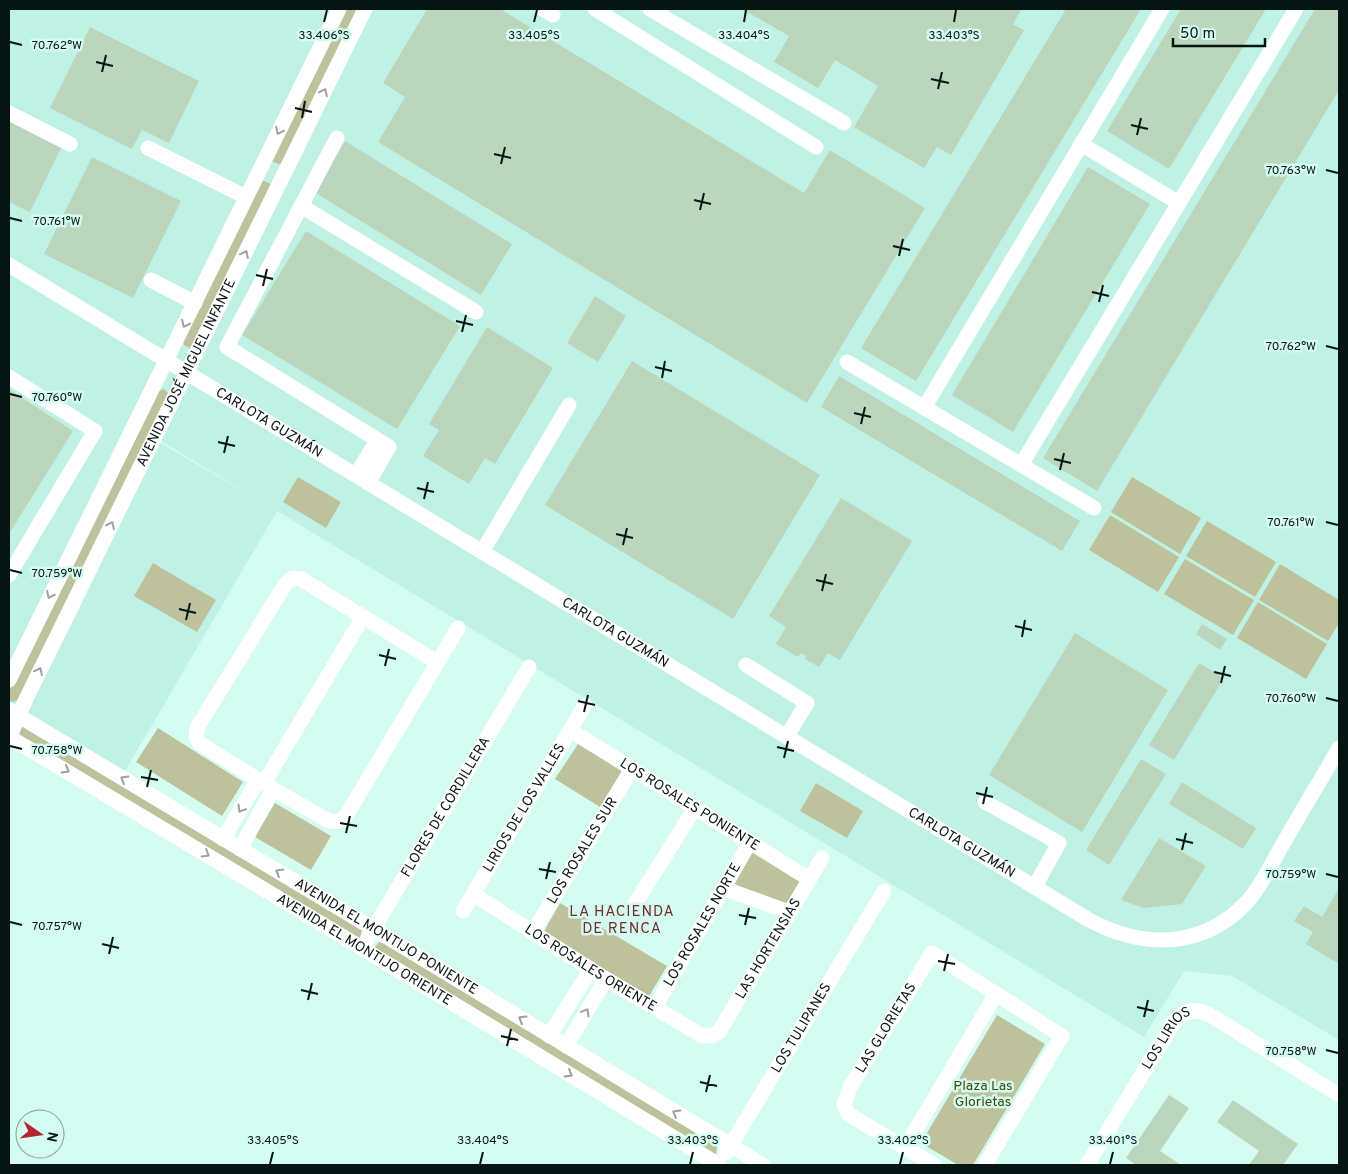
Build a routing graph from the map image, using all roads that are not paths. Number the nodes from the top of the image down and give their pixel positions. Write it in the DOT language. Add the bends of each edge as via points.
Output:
graph roads {
  1 [pos="340,9"];
  2 [pos="365,9"];
  3 [pos="595,9"];
  4 [pos="650,9"];
  5 [pos="1162,9"];
  6 [pos="1296,9"];
  7 [pos="9,113"];
  8 [pos="844,123"];
  9 [pos="337,138"];
  10 [pos="70,144"];
  11 [pos="1081,144"];
  12 [pos="816,146"];
  13 [pos="148,148"];
  14 [pos="262,164"];
  15 [pos="283,175"];
  16 [pos="246,197"];
  17 [pos="1179,203"];
  18 [pos="301,206"];
  19 [pos="9,265"];
  20 [pos="151,280"];
  21 [pos="195,303"];
  22 [pos="476,312"];
  23 [pos="166,360"];
  24 [pos="847,362"];
  25 [pos="186,373"];
  26 [pos="9,377"];
  27 [pos="569,405"];
  28 [pos="924,408"];
  29 [pos="1021,465"];
  30 [pos="362,479"];
  31 [pos="1094,508"];
  32 [pos="482,552"];
  33 [pos="9,575"];
  34 [pos="363,617"];
  35 [pos="458,628"];
  36 [pos="437,662"];
  37 [pos="746,665"];
  38 [pos="529,667"];
  39 [pos="9,680"];
  40 [pos="585,705"];
  41 [pos="14,712"];
  42 [pos="570,730"];
  43 [pos="787,736"];
  44 [pos="9,737"];
  45 [pos="1339,748"];
  46 [pos="632,769"];
  47 [pos="265,784"];
  48 [pos="986,802"];
  49 [pos="695,808"];
  50 [pos="224,839"];
  51 [pos="750,842"];
  52 [pos="240,849"];
  53 [pos="822,858"];
  54 [pos="809,879"];
  55 [pos="1035,886"];
  56 [pos="723,888"];
  57 [pos="884,891"];
  58 [pos="473,894"];
  59 [pos="633,907"];
  60 [pos="463,911"];
  61 [pos="789,912"];
  62 [pos="374,928"];
  63 [pos="533,932"];
  64 [pos="362,948"];
  65 [pos="591,969"];
  66 [pos="606,979"];
  67 [pos="996,994"];
  68 [pos="655,1007"];
  69 [pos="549,1036"];
  70 [pos="711,1036"];
  71 [pos="566,1046"];
  72 [pos="1339,1095"];
  73 [pos="731,1146"];
  74 [pos="905,1148"];
  75 [pos="929,1164"];
  76 [pos="719,1165"];
  77 [pos="763,1165"];
  78 [pos="985,1165"];
  79 [pos="1087,1165"];
  1 -- 14 [label="street, AVENIDA JOSÉ MIGUEL INFANTE, one-way"];
  15 -- 2 [label="street, AVENIDA JOSÉ MIGUEL INFANTE, one-way"];
  3 -- 12 [label="street"];
  4 -- 8 [label="street"];
  5 -- 11 [label="street"];
  6 -- 17 [label="street"];
  7 -- 10 [label="street"];
  9 -- 18 [label="street"];
  11 -- 17 [label="street"];
  11 -- 28 [label="street"];
  13 -- 16 [label="street"];
  14 -- 15 [label="street" via="270,174"];
  14 -- 16 [label="street, AVENIDA JOSÉ MIGUEL INFANTE"];
  25 -- 15 [label="street, AVENIDA JOSÉ MIGUEL INFANTE, one-way"];
  16 -- 21 [label="street, AVENIDA JOSÉ MIGUEL INFANTE"];
  17 -- 29 [label="street"];
  18 -- 22 [label="street"];
  18 -- 30 [label="street" via="227,347 377,440"];
  19 -- 23 [label="street, CARLOTA GUZMÁN"];
  20 -- 21 [label="street"];
  21 -- 23 [label="street, AVENIDA JOSÉ MIGUEL INFANTE, one-way"];
  23 -- 25 [label="street, CARLOTA GUZMÁN"];
  23 -- 39 [label="street, AVENIDA JOSÉ MIGUEL INFANTE, one-way"];
  24 -- 28 [label="street"];
  25 -- 30 [label="street, CARLOTA GUZMÁN"];
  41 -- 25 [label="street, AVENIDA JOSÉ MIGUEL INFANTE, one-way"];
  26 -- 33 [label="street" via="96,431"];
  27 -- 32 [label="street"];
  28 -- 29 [label="street"];
  29 -- 31 [label="street"];
  30 -- 32 [label="street, CARLOTA GUZMÁN"];
  32 -- 43 [label="street, CARLOTA GUZMÁN"];
  34 -- 36 [label="street"];
  34 -- 47 [label="street"];
  34 -- 47 [label="street" via="301,579 293,578 286,583 197,728 196,737 200,743"];
  35 -- 36 [label="street"];
  36 -- 47 [label="street" via="344,818 330,821"];
  37 -- 43 [label="street" via="807,703"];
  38 -- 62 [label="street, FLORES DE CORDILLERA"];
  40 -- 42 [label="street, LIRIOS DE LOS VALLES"];
  41 -- 44 [label="street, AVENIDA JOSÉ MIGUEL INFANTE"];
  50 -- 41 [label="street, AVENIDA EL MONTIJO PONIENTE, one-way"];
  42 -- 46 [label="street, LOS ROSALES PONIENTE"];
  42 -- 58 [label="street, LIRIOS DE LOS VALLES"];
  43 -- 55 [label="street, CARLOTA GUZMÁN"];
  44 -- 64 [label="street, AVENIDA EL MONTIJO ORIENTE, one-way"];
  45 -- 55 [label="street, CARLOTA GUZMÁN" via="1264,878 1247,901 1214,927 1190,937 1166,940 1126,935 1101,926"];
  46 -- 49 [label="street, LOS ROSALES PONIENTE"];
  46 -- 63 [label="street, LOS ROSALES SUR"];
  47 -- 50 [label="street, one-way"];
  47 -- 52 [label="street"];
  48 -- 55 [label="street" via="1059,843"];
  49 -- 51 [label="street, LOS ROSALES PONIENTE"];
  49 -- 59 [label="street"];
  50 -- 52 [label="street, AVENIDA EL MONTIJO PONIENTE"];
  51 -- 54 [label="street, LOS ROSALES PONIENTE"];
  51 -- 56 [label="street, LOS ROSALES NORTE"];
  62 -- 52 [label="street, AVENIDA EL MONTIJO PONIENTE, one-way"];
  53 -- 54 [label="street, LAS HORTENSIAS"];
  54 -- 61 [label="street, LAS HORTENSIAS"];
  56 -- 61 [label="street"];
  56 -- 68 [label="street, LOS ROSALES NORTE"];
  57 -- 73 [label="street, LOS TULIPANES"];
  58 -- 60 [label="street, LIRIOS DE LOS VALLES"];
  58 -- 63 [label="street, LOS ROSALES ORIENTE"];
  61 -- 70 [label="street, LAS HORTENSIAS" via="719,1032"];
  62 -- 64 [label="street, FLORES DE CORDILLERA"];
  69 -- 62 [label="street, AVENIDA EL MONTIJO PONIENTE, one-way"];
  63 -- 65 [label="street, LOS ROSALES ORIENTE"];
  64 -- 76 [label="street, AVENIDA EL MONTIJO ORIENTE, one-way"];
  65 -- 66 [label="street, LOS ROSALES ORIENTE"];
  65 -- 69 [label="street"];
  66 -- 68 [label="street, LOS ROSALES ORIENTE"];
  71 -- 66 [label="street, one-way"];
  67 -- 74 [label="street"];
  67 -- 74 [label="street, LAS GLORIETAS" via="932,953 850,1087 844,1105 848,1114"];
  67 -- 78 [label="street, LAS GLORIETAS" via="1062,1036"];
  68 -- 70 [label="street, LOS ROSALES ORIENTE" via="701,1035"];
  69 -- 71 [label="street, AVENIDA EL MONTIJO PONIENTE"];
  73 -- 71 [label="street, AVENIDA EL MONTIJO PONIENTE, one-way"];
  72 -- 79 [label="street, LOS LIRIOS" via="1210,1015 1186,1012 1174,1022"];
  73 -- 76 [label="street, LOS TULIPANES"];
  73 -- 77 [label="street, AVENIDA EL MONTIJO PONIENTE"];
  74 -- 75 [label="street, LAS GLORIETAS"];
}
